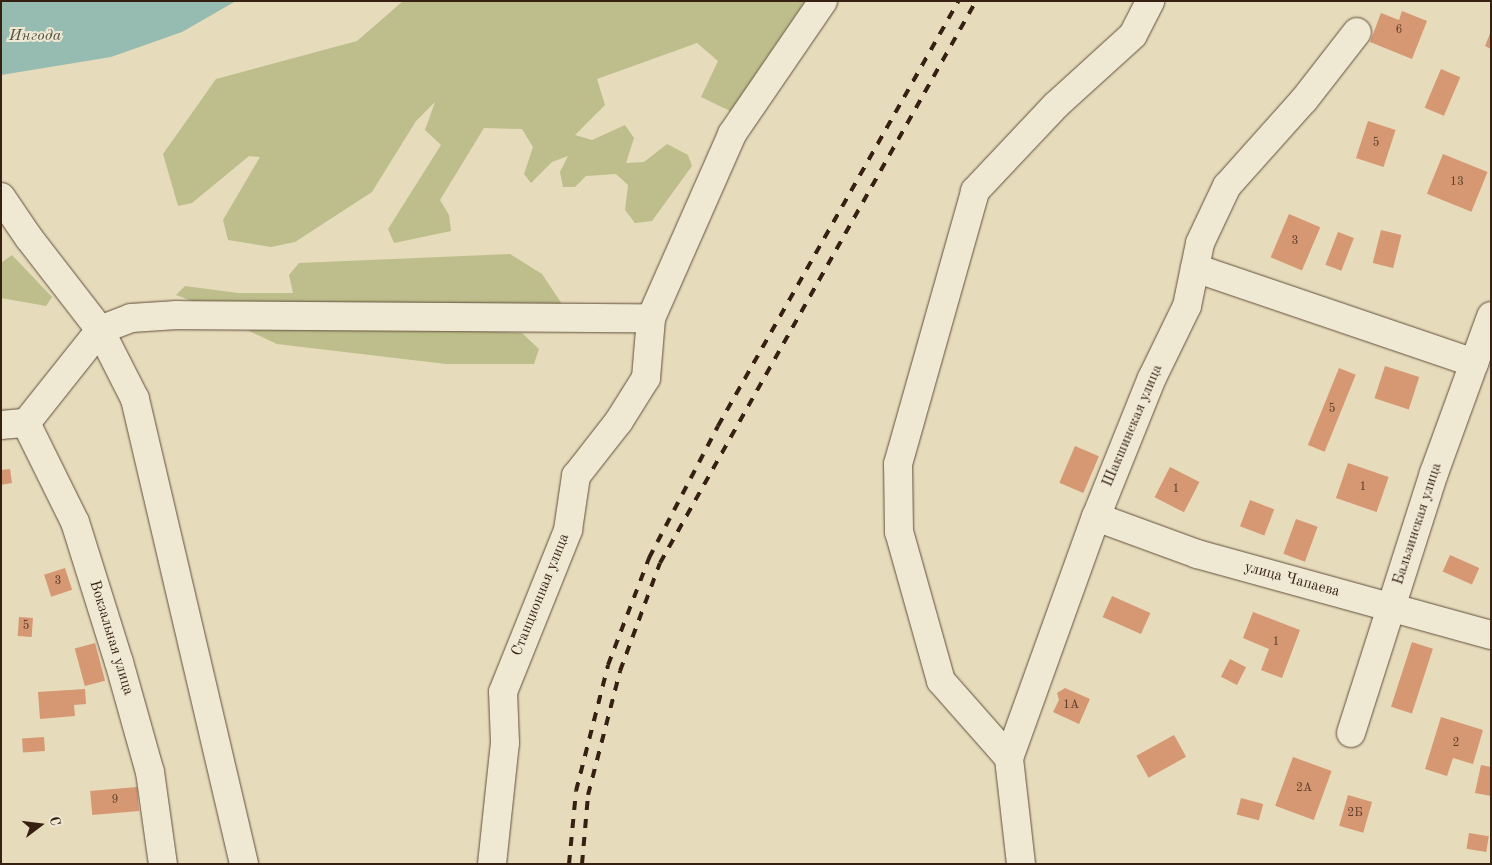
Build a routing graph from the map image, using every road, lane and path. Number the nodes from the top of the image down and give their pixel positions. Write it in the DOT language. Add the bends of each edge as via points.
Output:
graph roads {
  1 [pos="822,1"];
  2 [pos="1150,1"];
  3 [pos="1357,32"];
  4 [pos="1,197"];
  5 [pos="1195,268"];
  6 [pos="1491,316"];
  7 [pos="651,318"];
  8 [pos="100,330"];
  9 [pos="1474,363"];
  10 [pos="14,424"];
  11 [pos="1096,517"];
  12 [pos="1392,607"];
  13 [pos="1491,635"];
  14 [pos="1351,733"];
  15 [pos="1009,758"];
  16 [pos="162,864"];
  17 [pos="244,864"];
  18 [pos="492,864"];
  19 [pos="1021,864"];
  1 -- 7 [label="street, Станционная улица" via="732,134"];
  2 -- 15 [label="street" via="1133,34 1055,106 975,191 898,464 899,532 941,680"];
  3 -- 5 [label="street, Шакшинская улица" via="1304,100 1227,186 1200,244"];
  4 -- 8 [label="street"];
  5 -- 9 [label="street"];
  5 -- 11 [label="street, Шакшинская улица" via="1187,306 1152,378"];
  6 -- 9 [label="street, Бальзинская улица"];
  7 -- 8 [label="street" via="177,314 131,318"];
  7 -- 18 [label="street, Станционная улица" via="646,378 620,421 576,476 568,530 503,692 505,743"];
  8 -- 10 [label="street"];
  8 -- 17 [label="street" via="135,399"];
  9 -- 12 [label="street, Бальзинская улица" via="1434,473"];
  10 -- 16 [label="street, Вокзальная улица" via="75,522 150,772"];
  11 -- 12 [label="street, улица Чапаева" via="1197,554"];
  11 -- 15 [label="street, Шакшинская улица"];
  12 -- 13 [label="street, улица Чапаева"];
  12 -- 14 [label="street, Бальзинская улица"];
  15 -- 19 [label="street, Шакшинская улица"];
}
